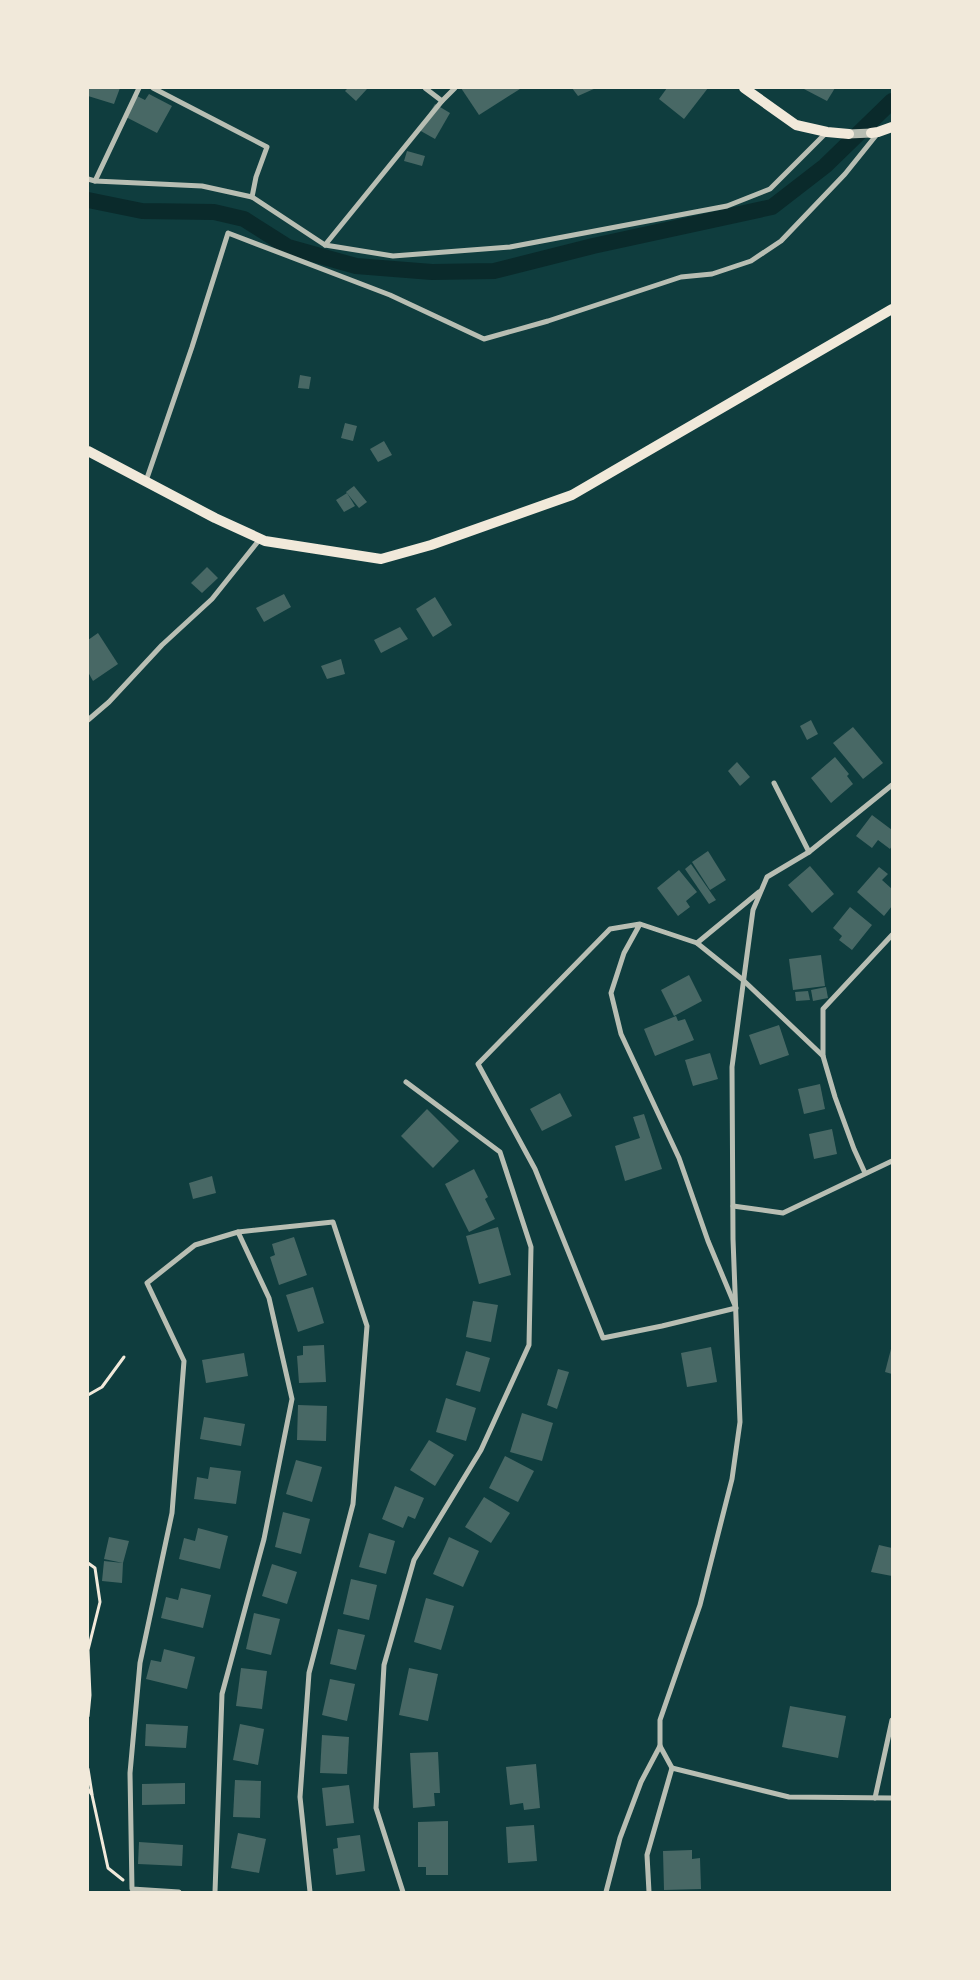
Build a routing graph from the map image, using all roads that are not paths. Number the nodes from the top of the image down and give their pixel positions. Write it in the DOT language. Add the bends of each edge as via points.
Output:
graph roads {
  1 [pos="139,88"];
  2 [pos="152,88"];
  3 [pos="425,88"];
  4 [pos="455,88"];
  5 [pos="744,88"];
  6 [pos="442,101"];
  7 [pos="892,127"];
  8 [pos="827,132"];
  9 [pos="874,133"];
  10 [pos="850,134"];
  11 [pos="88,179"];
  12 [pos="94,181"];
  13 [pos="252,198"];
  14 [pos="325,245"];
  15 [pos="892,309"];
  16 [pos="88,451"];
  17 [pos="146,482"];
  18 [pos="260,539"];
  19 [pos="88,720"];
  20 [pos="774,783"];
  21 [pos="892,785"];
  22 [pos="810,852"];
  23 [pos="761,890"];
  24 [pos="640,924"];
  25 [pos="892,938"];
  26 [pos="697,943"];
  27 [pos="744,980"];
  28 [pos="822,1056"];
  29 [pos="406,1082"];
  30 [pos="892,1161"];
  31 [pos="865,1173"];
  32 [pos="733,1206"];
  33 [pos="238,1232"];
  34 [pos="736,1308"];
  35 [pos="892,1720"];
  36 [pos="660,1746"];
  37 [pos="672,1768"];
  38 [pos="875,1798"];
  39 [pos="892,1798"];
  40 [pos="179,1892"];
  41 [pos="215,1892"];
  42 [pos="310,1892"];
  43 [pos="404,1892"];
  44 [pos="606,1892"];
  45 [pos="649,1892"];
  1 -- 12 [label="street"];
  2 -- 13 [label="street" via="267,147"];
  3 -- 6 [label="street"];
  4 -- 6 [label="street"];
  5 -- 8 [label="main road" via="796,124"];
  6 -- 14 [label="street"];
  7 -- 9 [label="main road"];
  8 -- 10 [label="main road"];
  8 -- 14 [label="street" via="770,189 727,206 510,247 393,256"];
  9 -- 10 [label="street"];
  9 -- 17 [label="street" via="845,174 781,241 751,261 712,274 681,277 484,339 390,295 228,233"];
  11 -- 12 [label="street"];
  12 -- 13 [label="street" via="202,186"];
  13 -- 14 [label="street"];
  15 -- 18 [label="main road" via="572,495 498,523 381,559"];
  16 -- 17 [label="main road"];
  17 -- 18 [label="main road"];
  18 -- 19 [label="street" via="212,598"];
  20 -- 22 [label="street"];
  21 -- 22 [label="street"];
  22 -- 23 [label="street" via="767,877"];
  23 -- 26 [label="street"];
  23 -- 27 [label="street" via="753,910"];
  24 -- 26 [label="street"];
  24 -- 34 [label="street" via="624,954 611,993 621,1034 679,1158"];
  24 -- 34 [label="street" via="610,930 478,1064 535,1169 603,1338"];
  25 -- 28 [label="street" via="823,1009"];
  26 -- 27 [label="street"];
  27 -- 28 [label="street"];
  27 -- 32 [label="street" via="732,1067"];
  28 -- 31 [label="street"];
  29 -- 43 [label="street" via="500,1152 531,1247 529,1345 481,1450 414,1560 384,1665 376,1808"];
  30 -- 31 [label="street"];
  31 -- 32 [label="street" via="783,1213"];
  32 -- 34 [label="street"];
  33 -- 40 [label="street" via="195,1245 147,1283 184,1361 172,1513 140,1663 130,1773 132,1889"];
  33 -- 41 [label="street" via="269,1298 292,1399 264,1539 222,1694"];
  33 -- 42 [label="street" via="333,1222 367,1326 352,1504 309,1673 300,1797"];
  34 -- 36 [label="street" via="740,1422 732,1479 700,1605 660,1720"];
  35 -- 38 [label="street"];
  36 -- 37 [label="street"];
  36 -- 44 [label="street" via="637,1792 620,1838"];
  37 -- 38 [label="street" via="789,1796"];
  37 -- 45 [label="street" via="648,1855"];
  38 -- 39 [label="street"];
}
